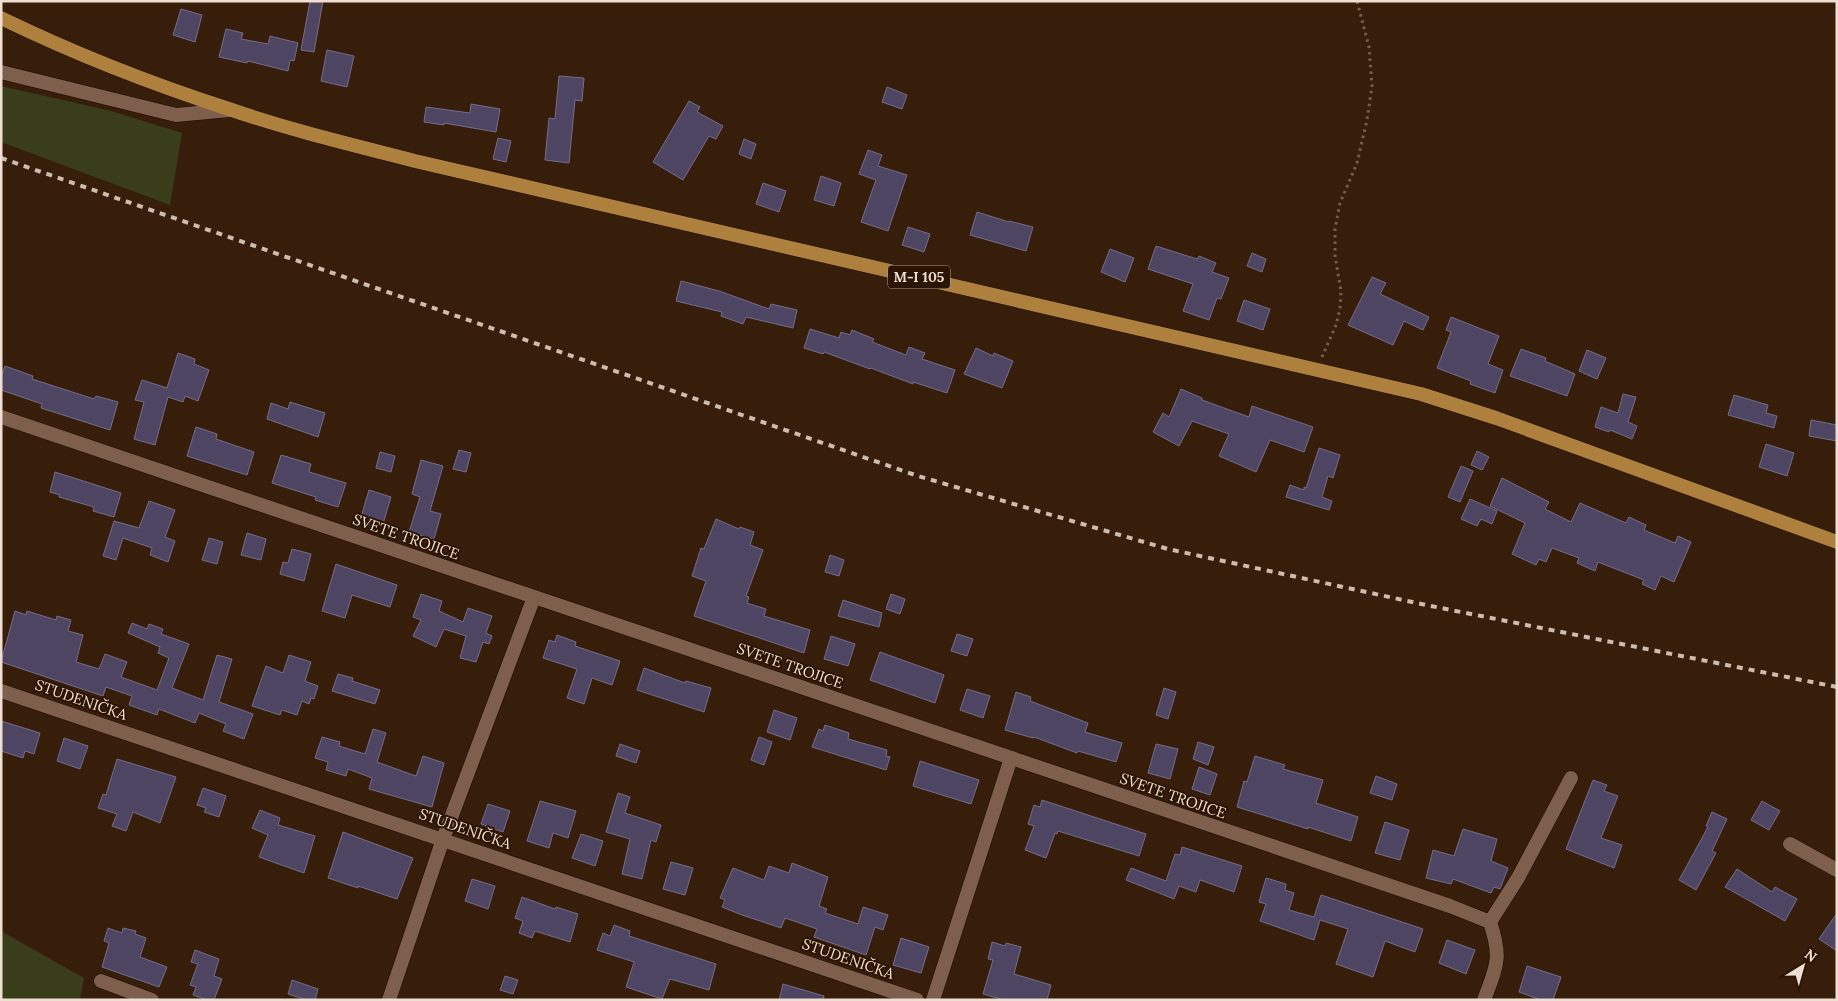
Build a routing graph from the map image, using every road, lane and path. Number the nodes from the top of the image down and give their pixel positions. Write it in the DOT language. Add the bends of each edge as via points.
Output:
graph roads {
  1 [pos="1357,1"];
  2 [pos="1,18"];
  3 [pos="1,72"];
  4 [pos="230,110"];
  5 [pos="1316,369"];
  6 [pos="1,417"];
  7 [pos="1837,542"];
  8 [pos="534,597"];
  9 [pos="1,691"];
  10 [pos="1010,758"];
  11 [pos="1571,778"];
  12 [pos="443,839"];
  13 [pos="1790,844"];
  14 [pos="1837,870"];
  15 [pos="1490,922"];
  16 [pos="101,981"];
  17 [pos="152,1000"];
  18 [pos="389,1000"];
  19 [pos="917,1000"];
  20 [pos="933,1000"];
  21 [pos="1484,1000"];
  1 -- 5 [label="path" via="1369,47 1372,86 1357,163 1340,203 1335,229 1340,309"];
  2 -- 4 [label="main road, M-I 105" via="126,72"];
  3 -- 4 [label="street" via="176,114"];
  4 -- 5 [label="main road, M-I 105" via="415,161"];
  5 -- 7 [label="main road, M-I 105" via="1421,394 1496,418"];
  6 -- 8 [label="street, SVETE TROJICE"];
  8 -- 10 [label="street, SVETE TROJICE"];
  8 -- 12 [label="street"];
  9 -- 12 [label="street, STUDENIČKA"];
  10 -- 15 [label="street, SVETE TROJICE"];
  10 -- 20 [label="street"];
  11 -- 15 [label="street" via="1518,878"];
  12 -- 18 [label="street"];
  12 -- 19 [label="street, STUDENIČKA"];
  13 -- 14 [label="street"];
  15 -- 21 [label="street" via="1497,943 1497,964"];
  16 -- 17 [label="street"];
}
